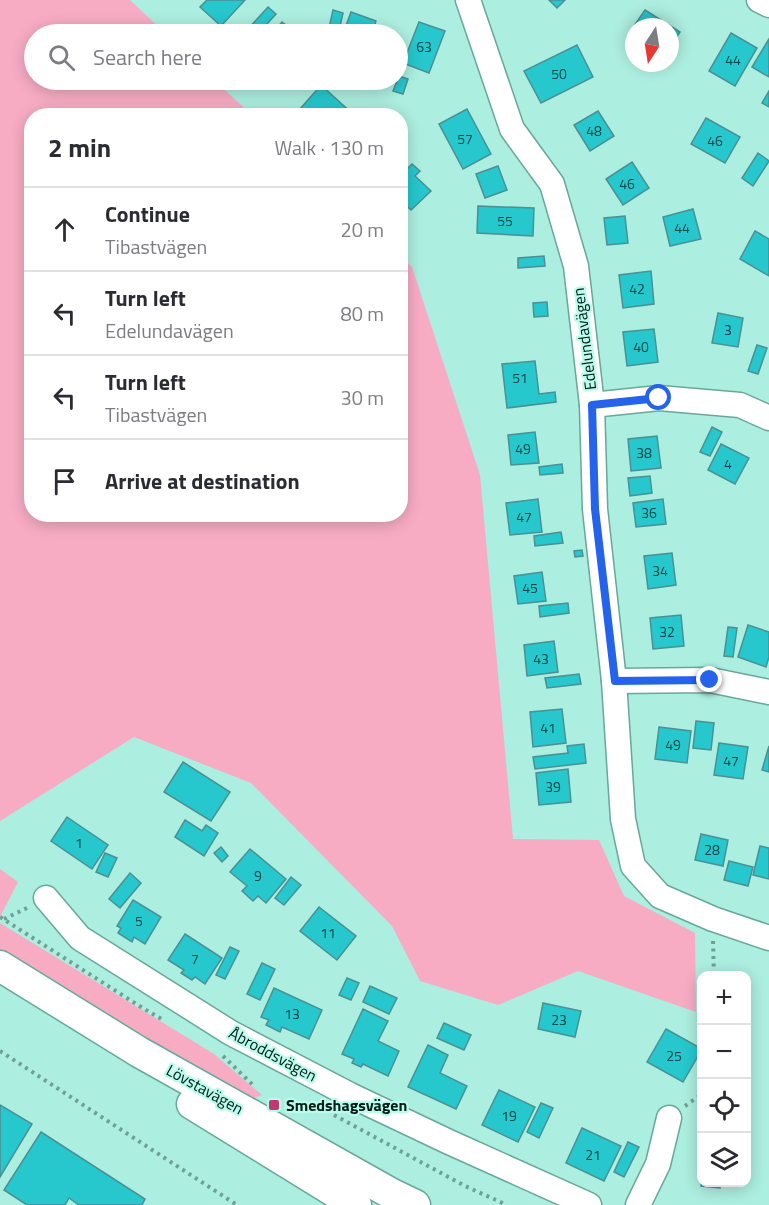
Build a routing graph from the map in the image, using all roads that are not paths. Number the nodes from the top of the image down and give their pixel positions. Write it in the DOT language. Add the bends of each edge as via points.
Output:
graph roads {
  1 [pos="468,0"];
  2 [pos="759,0"];
  3 [pos="769,5"];
  4 [pos="592,405"];
  5 [pos="769,418"];
  6 [pos="615,681"];
  7 [pos="769,692"];
  8 [pos="46,898"];
  9 [pos="769,938"];
  10 [pos="0,966"];
  11 [pos="0,986"];
  12 [pos="669,1118"];
  13 [pos="356,1205"];
  14 [pos="415,1205"];
  15 [pos="589,1205"];
  16 [pos="638,1205"];
  1 -- 4 [label="street, Edelundavägen" via="512,129 552,184 576,266"];
  2 -- 3 [label="street"];
  4 -- 5 [label="street" via="659,398 740,405"];
  4 -- 6 [label="street, Edelundavägen" via="595,509"];
  6 -- 7 [label="street" via="710,680"];
  6 -- 9 [label="street, Edelundavägen" via="623,819 633,866 660,896"];
  8 -- 15 [label="street, Åbroddsvägen" via="80,938 231,1033 380,1109"];
  10 -- 14 [label="street, Lövstavägen" via="139,1053"];
  11 -- 13 [label="street, Lövstavägen"];
  12 -- 16 [label="street" via="658,1164"];
}
